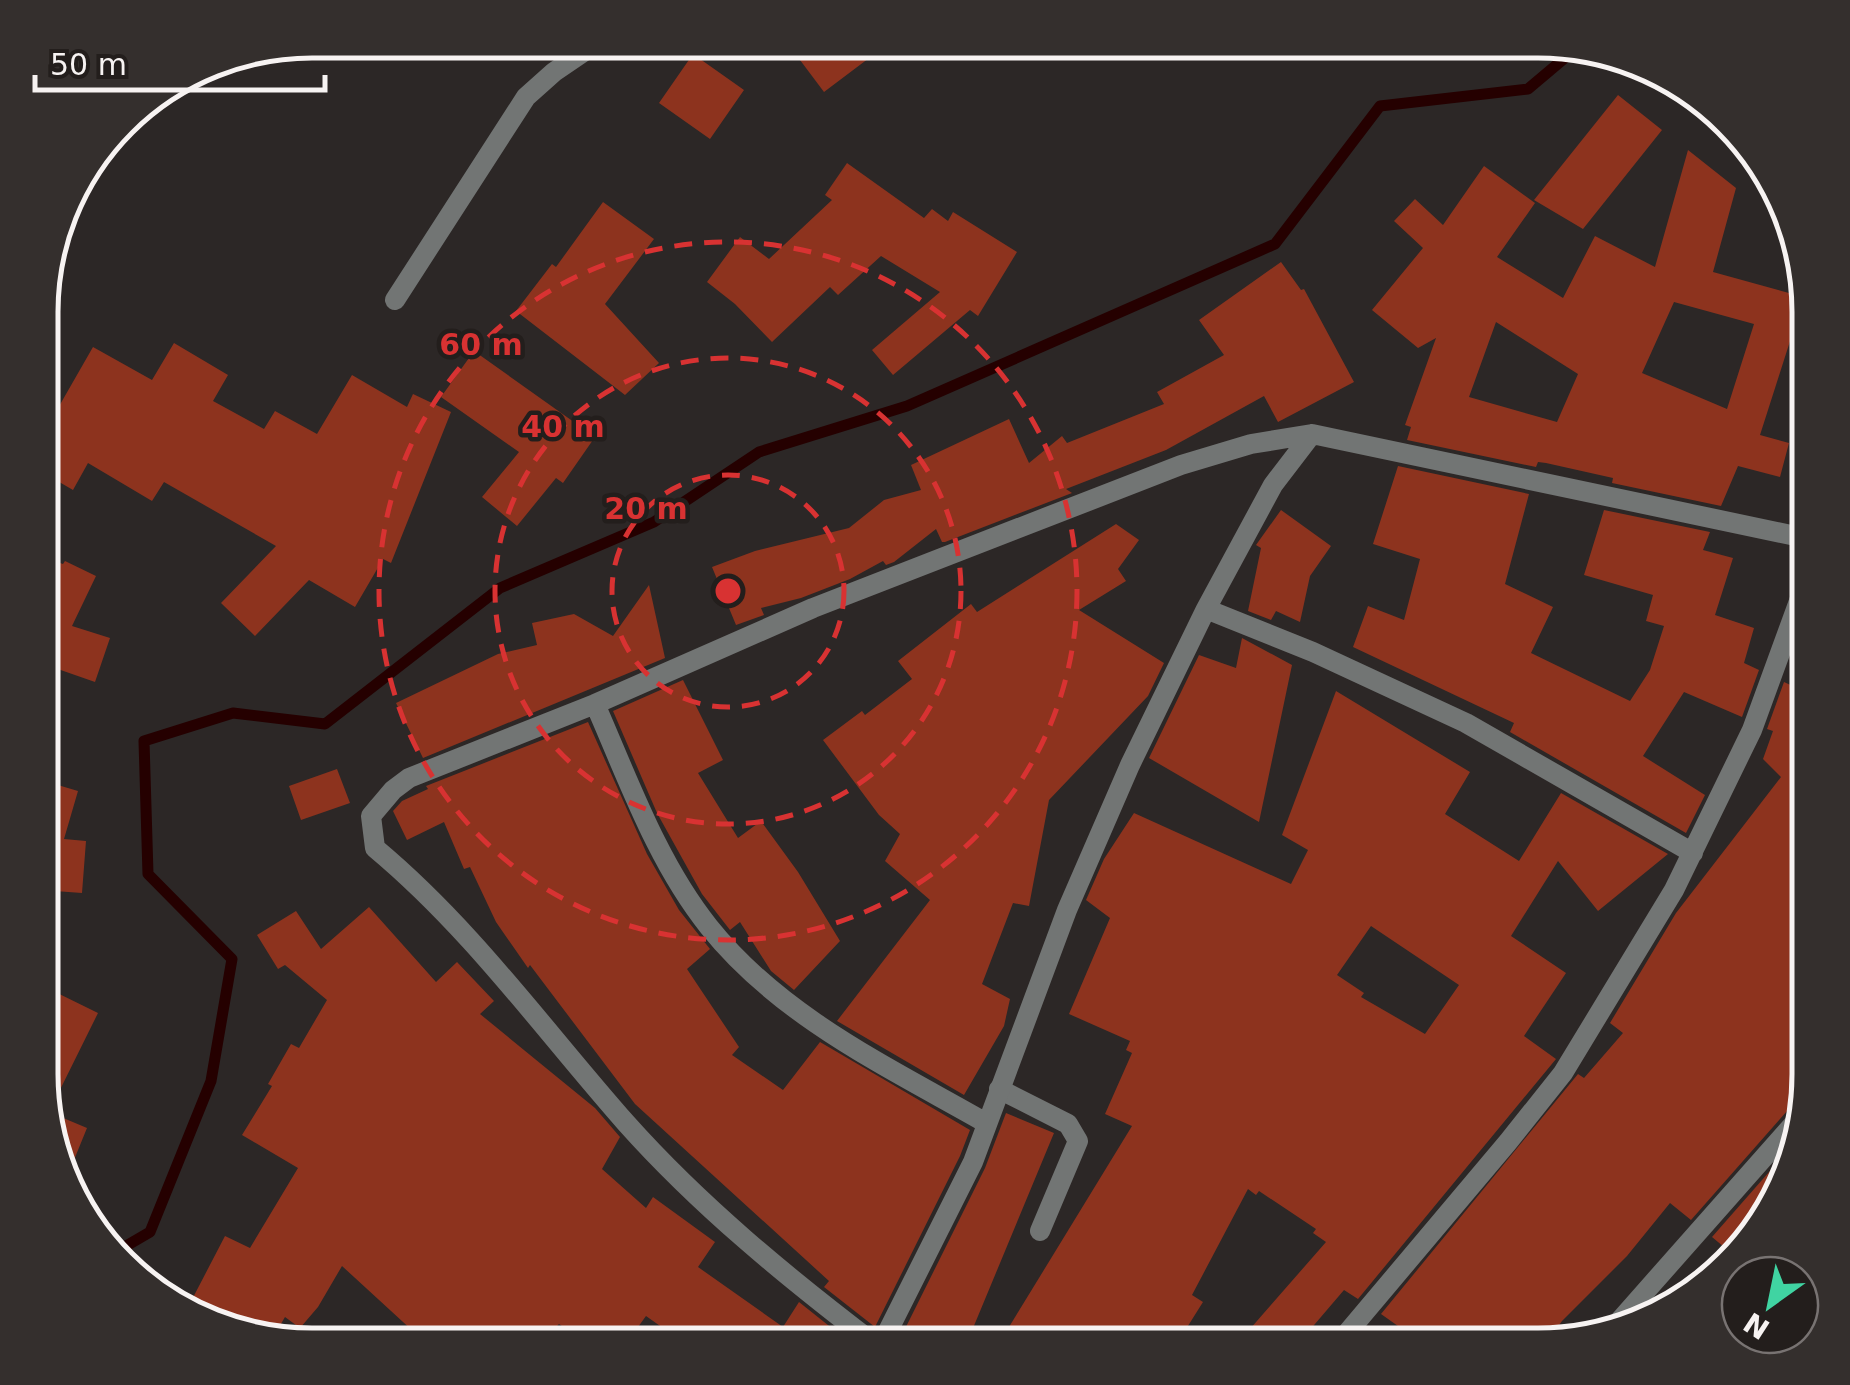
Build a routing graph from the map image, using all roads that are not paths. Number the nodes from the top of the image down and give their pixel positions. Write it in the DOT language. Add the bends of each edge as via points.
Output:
graph roads {
  1 [pos="575,58"];
  2 [pos="395,300"];
  3 [pos="1312,434"];
  4 [pos="1792,535"];
  5 [pos="1206,609"];
  6 [pos="1792,620"];
  7 [pos="595,704"];
  8 [pos="1693,853"];
  9 [pos="999,1089"];
  10 [pos="986,1123"];
  11 [pos="1785,1134"];
  12 [pos="1040,1231"];
  13 [pos="1629,1310"];
  14 [pos="856,1327"];
  15 [pos="887,1327"];
  16 [pos="1351,1328"];
  1 -- 2 [label="street" via="526,97"];
  3 -- 4 [label="street"];
  3 -- 5 [label="street" via="1273,486"];
  3 -- 7 [label="street" via="1251,444 1164,472 813,608"];
  5 -- 8 [label="street" via="1466,723"];
  5 -- 9 [label="street" via="1067,910"];
  6 -- 8 [label="street" via="1752,730"];
  7 -- 10 [label="street" via="656,842 708,925 753,975 830,1034"];
  7 -- 14 [label="street" via="408,778 372,816 376,848 478,945 628,1124 714,1213"];
  8 -- 16 [label="street" via="1562,1072"];
  9 -- 10 [label="street"];
  9 -- 12 [label="street" via="1068,1124 1078,1140"];
  10 -- 15 [label="street" via="973,1162"];
  11 -- 13 [label="street"];
}
